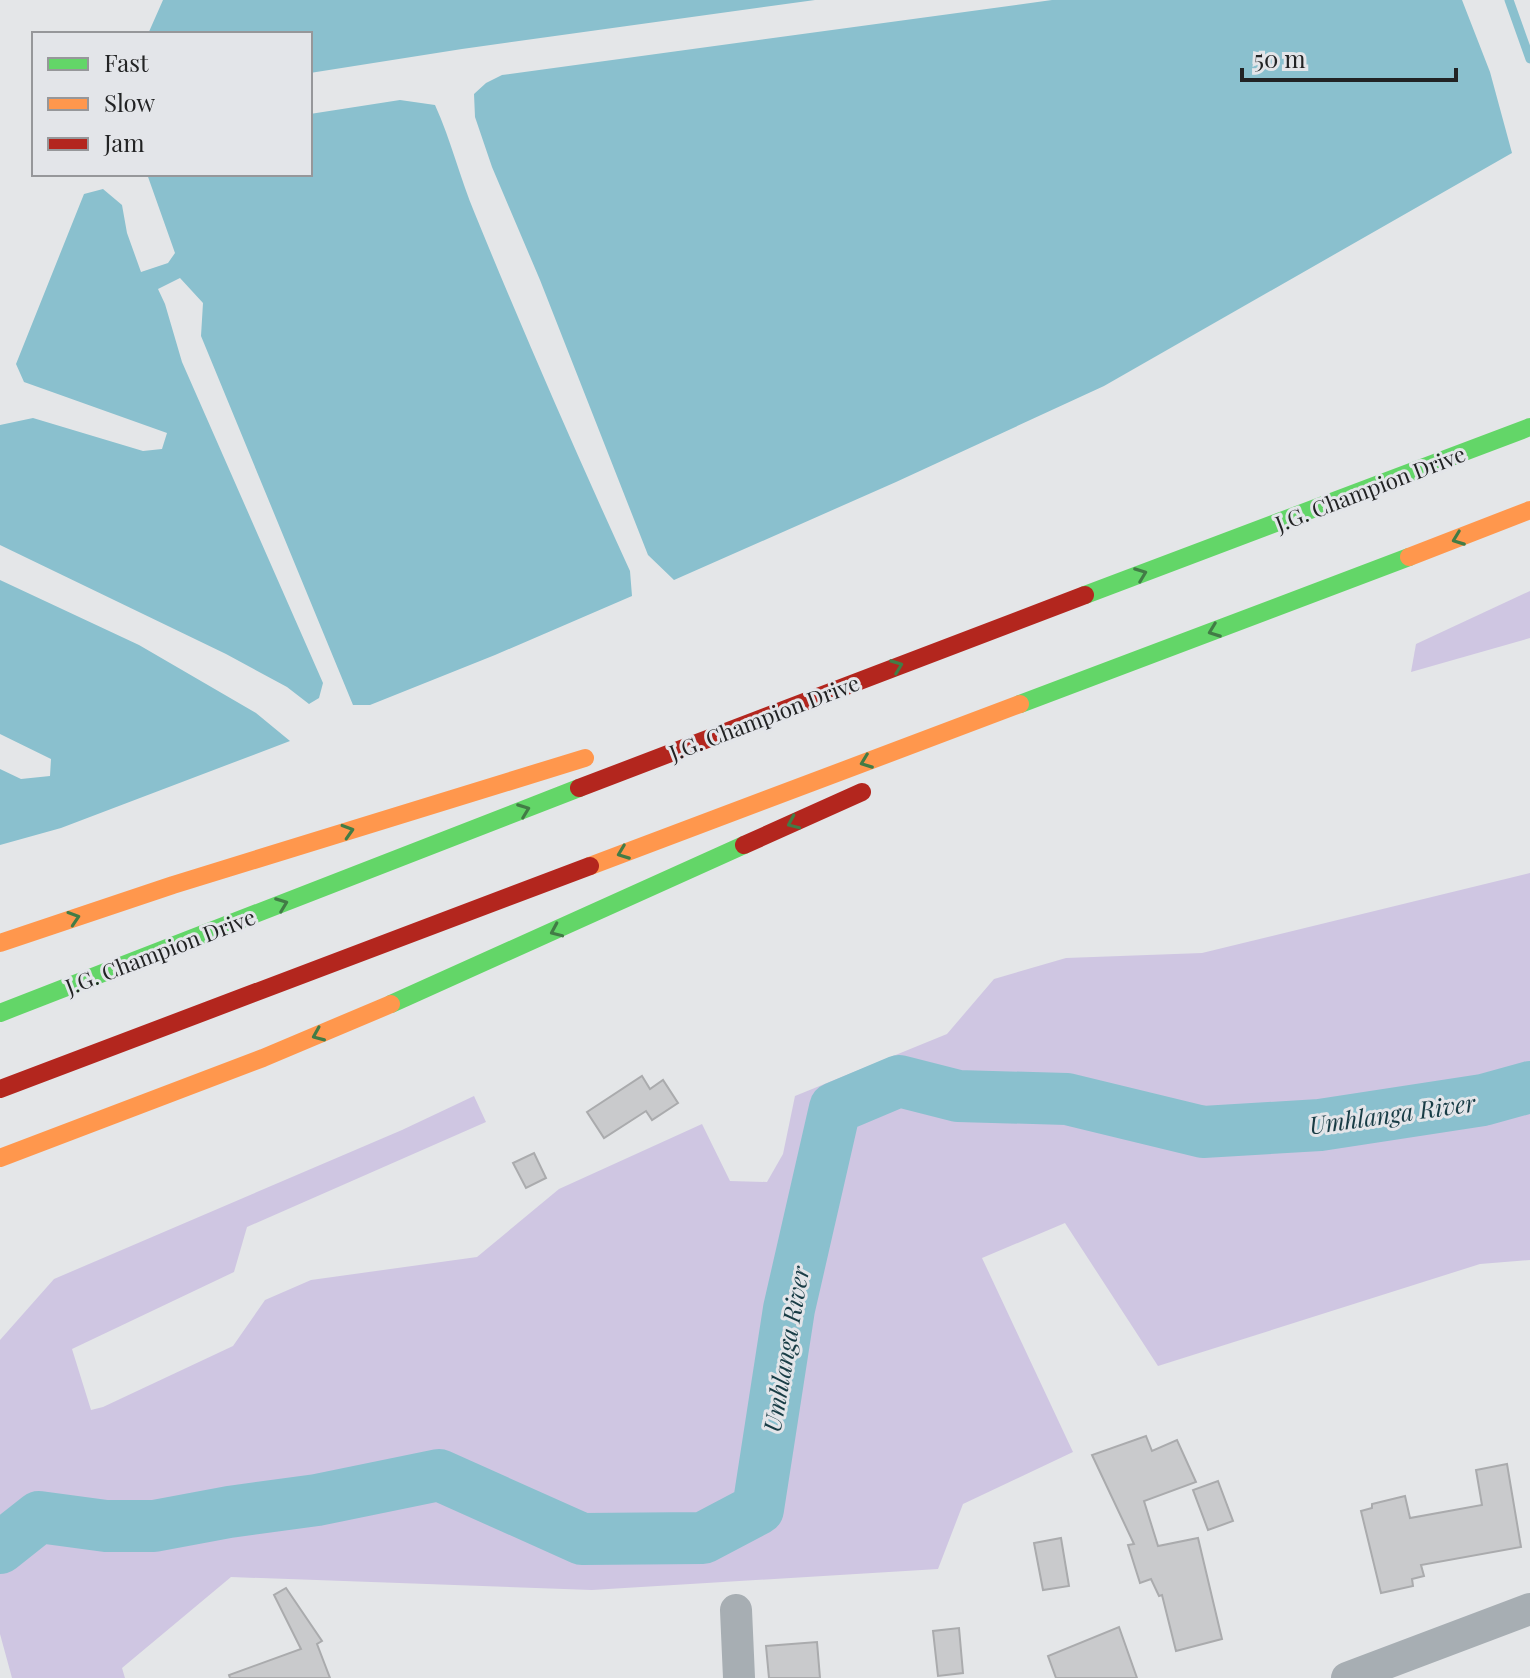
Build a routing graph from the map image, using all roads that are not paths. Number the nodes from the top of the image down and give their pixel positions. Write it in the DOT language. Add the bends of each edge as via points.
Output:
graph roads {
  1 [pos="1530,427"];
  2 [pos="1530,510"];
  3 [pos="766,716"];
  4 [pos="983,718"];
  5 [pos="690,726"];
  6 [pos="605,752"];
  7 [pos="923,759"];
  8 [pos="879,784"];
  9 [pos="0,943"];
  10 [pos="0,1013"];
  11 [pos="0,1089"];
  12 [pos="97,1122"];
  13 [pos="0,1158"];
  14 [pos="13,1172"];
  15 [pos="1530,1609"];
  16 [pos="736,1610"];
  17 [pos="739,1678"];
  18 [pos="1347,1678"];
  3 -- 1 [label="street, J.G. Champion Drive, one-way"];
  2 -- 4 [label="street, one-way"];
  3 -- 5 [label="street"];
  10 -- 3 [label="street, J.G. Champion Drive, one-way"];
  4 -- 7 [label="street"];
  4 -- 11 [label="street, one-way"];
  9 -- 6 [label="street, one-way"];
  8 -- 12 [label="street, one-way" via="371,1013"];
  12 -- 13 [label="street"];
  12 -- 14 [label="street"];
  15 -- 18 [label="street"];
  16 -- 17 [label="street"];
}
